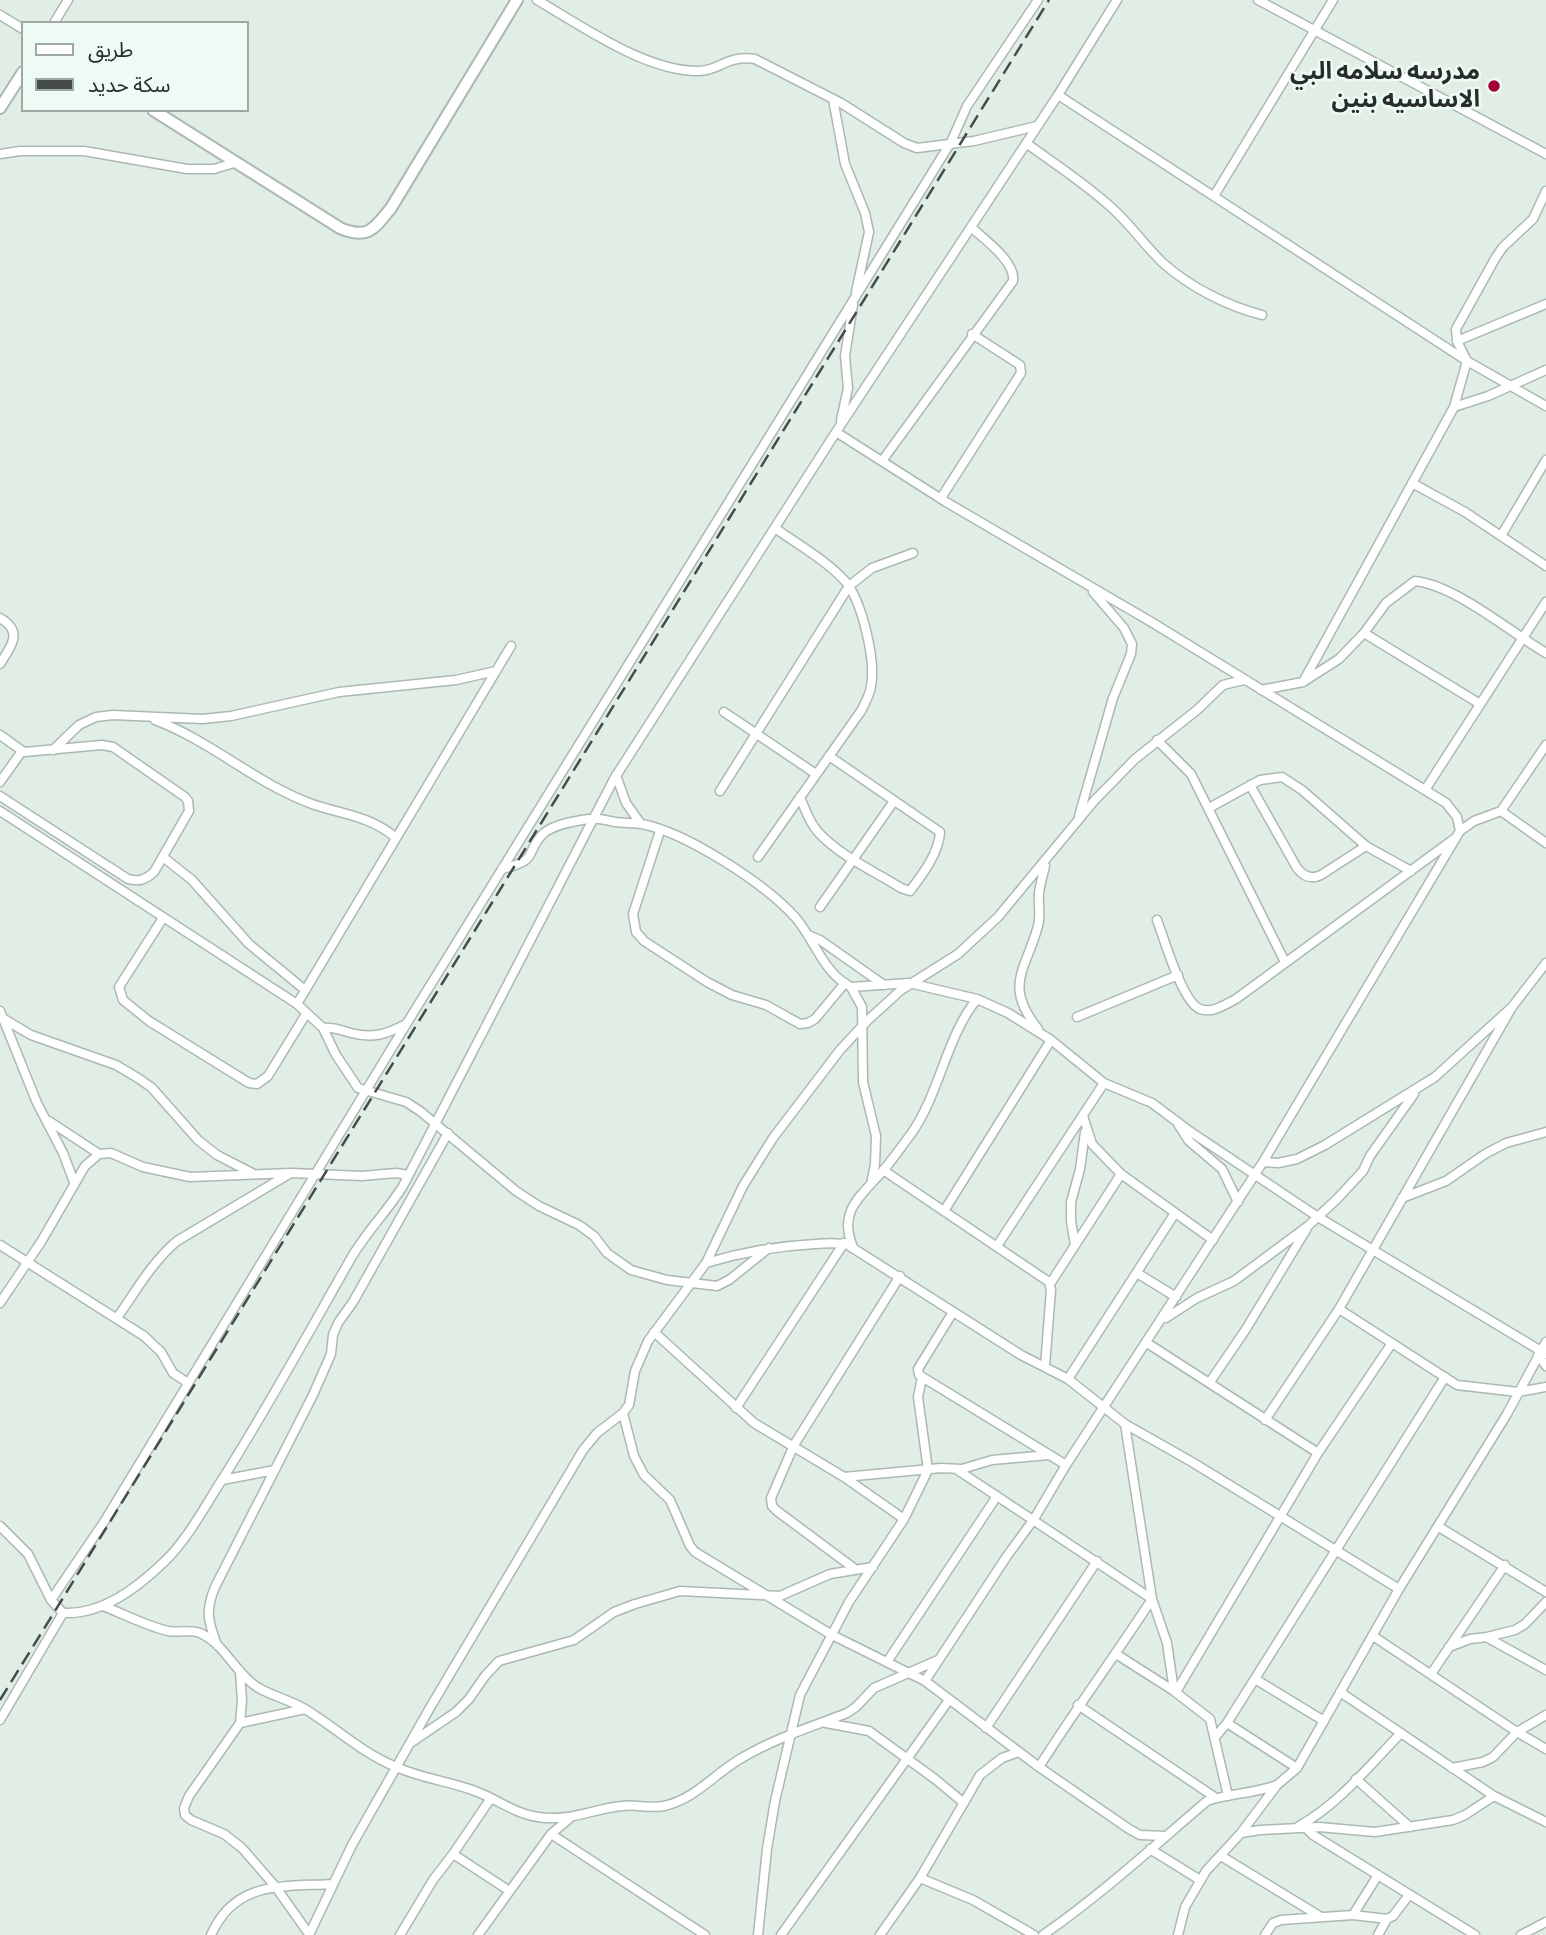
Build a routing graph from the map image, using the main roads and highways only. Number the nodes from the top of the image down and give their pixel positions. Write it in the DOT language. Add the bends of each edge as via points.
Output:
graph roads {
  1 [pos="517,0"];
  2 [pos="21,75"];
  3 [pos="0,108"];
  4 [pos="156,112"];
  1 -- 4 [label="main road" via="391,208 371,230 358,234 340,228"];
  2 -- 3 [label="main road"];
}
